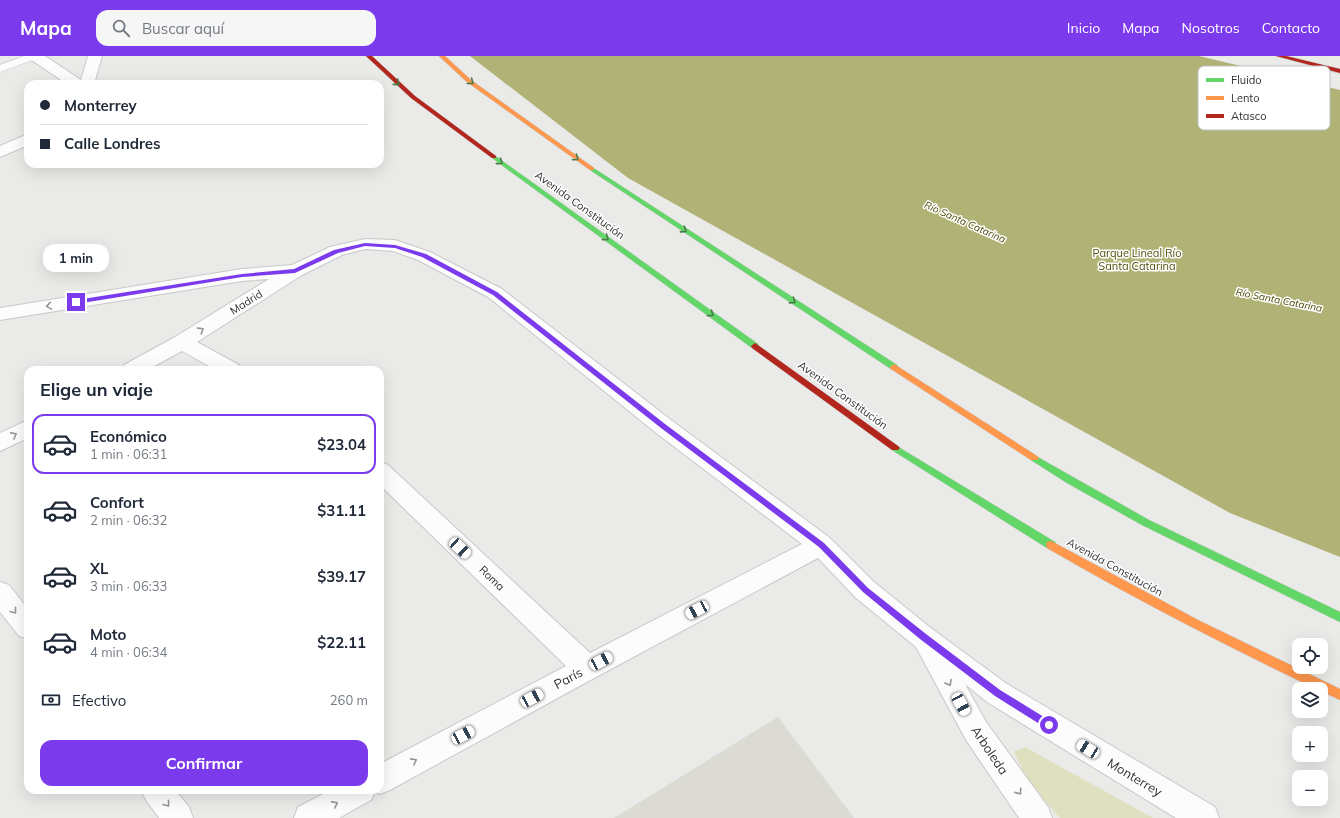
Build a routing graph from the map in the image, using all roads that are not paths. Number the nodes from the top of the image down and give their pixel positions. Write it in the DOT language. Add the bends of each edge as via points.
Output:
graph roads {
  1 [pos="35,56"];
  2 [pos="95,56"];
  3 [pos="369,56"];
  4 [pos="442,56"];
  5 [pos="1279,56"];
  6 [pos="1320,66"];
  7 [pos="0,69"];
  8 [pos="1330,69"];
  9 [pos="1340,71"];
  10 [pos="71,80"];
  11 [pos="88,80"];
  12 [pos="24,141"];
  13 [pos="0,152"];
  14 [pos="365,244"];
  15 [pos="295,271"];
  16 [pos="0,314"];
  17 [pos="182,342"];
  18 [pos="138,366"];
  19 [pos="225,366"];
  20 [pos="24,430"];
  21 [pos="0,443"];
  22 [pos="384,475"];
  23 [pos="821,545"];
  24 [pos="0,593"];
  25 [pos="1340,617"];
  26 [pos="24,623"];
  27 [pos="923,637"];
  28 [pos="587,668"];
  29 [pos="1340,695"];
  30 [pos="384,778"];
  31 [pos="159,794"];
  32 [pos="354,794"];
  33 [pos="178,818"];
  34 [pos="309,818"];
  35 [pos="1037,818"];
  36 [pos="1204,818"];
  1 -- 7 [label="lane"];
  1 -- 10 [label="street"];
  2 -- 11 [label="street"];
  3 -- 29 [label="highway, Avenida Constitución, one-way" via="413,97 484,150 888,443 1052,546 1258,656"];
  4 -- 25 [label="highway, one-way" via="501,105 613,184 1063,477 1150,524"];
  5 -- 6 [label="highway"];
  8 -- 9 [label="highway"];
  12 -- 13 [label="street"];
  14 -- 15 [label="street, Madrid" via="336,251"];
  14 -- 23 [label="street, Monterrey" via="395,246 424,256 495,294 663,426"];
  15 -- 16 [label="street, one-way" via="242,275"];
  17 -- 15 [label="street, Madrid, one-way"];
  17 -- 18 [label="street, Madrid"];
  17 -- 19 [label="street"];
  21 -- 20 [label="street, one-way"];
  22 -- 28 [label="street, Roma"];
  23 -- 27 [label="street, Monterrey" via="865,590"];
  23 -- 28 [label="street, París"];
  24 -- 26 [label="street, one-way"];
  27 -- 35 [label="street, Arboleda, one-way" via="976,732"];
  27 -- 36 [label="street, Monterrey" via="997,693"];
  30 -- 28 [label="street, París, one-way"];
  31 -- 33 [label="street, one-way"];
  34 -- 32 [label="street, one-way"];
}
